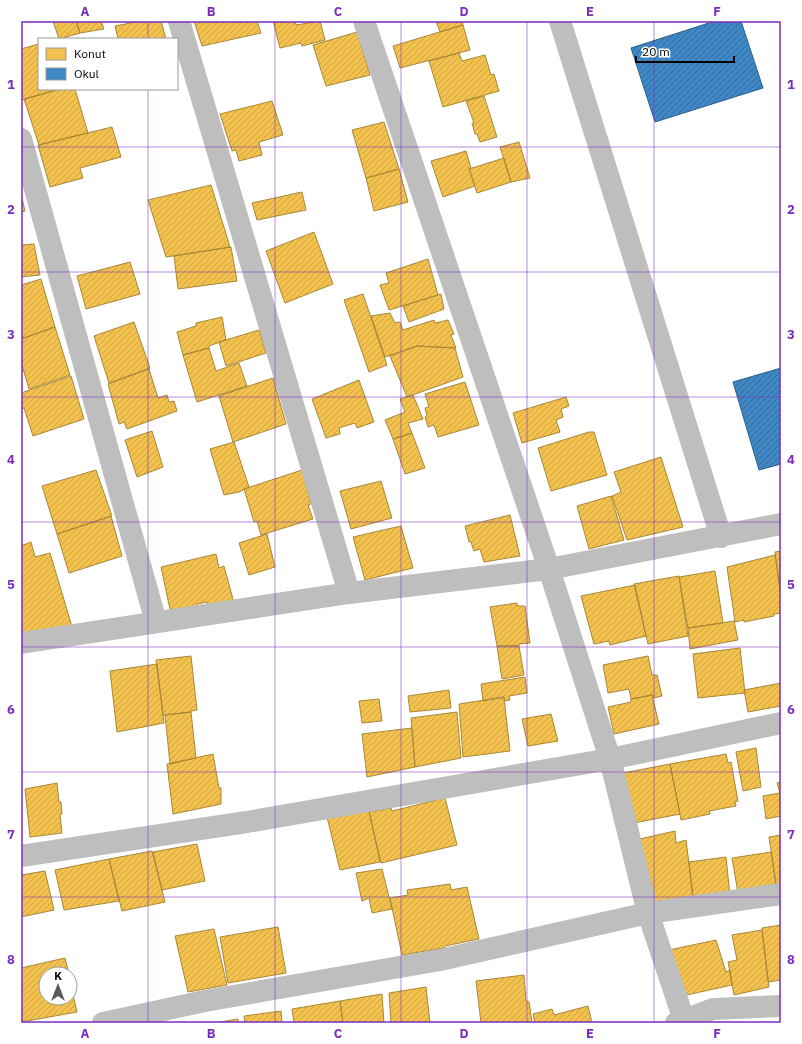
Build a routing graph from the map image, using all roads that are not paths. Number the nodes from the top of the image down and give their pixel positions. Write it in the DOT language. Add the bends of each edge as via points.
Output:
graph roads {
  1 [pos="179,21"];
  2 [pos="364,21"];
  3 [pos="560,21"];
  4 [pos="21,139"];
  5 [pos="781,524"];
  6 [pos="721,537"];
  7 [pos="549,569"];
  8 [pos="349,593"];
  9 [pos="156,622"];
  10 [pos="21,643"];
  11 [pos="781,723"];
  12 [pos="610,758"];
  13 [pos="21,856"];
  14 [pos="781,894"];
  15 [pos="648,913"];
  16 [pos="781,1006"];
  17 [pos="682,1022"];
  18 [pos="102,1023"];
  1 -- 8 [label="street"];
  2 -- 7 [label="street"];
  3 -- 6 [label="street"];
  4 -- 9 [label="street"];
  5 -- 6 [label="street"];
  6 -- 7 [label="street"];
  7 -- 8 [label="street"];
  7 -- 12 [label="street"];
  8 -- 9 [label="street"];
  9 -- 10 [label="street"];
  11 -- 12 [label="street"];
  12 -- 13 [label="street" via="247,822"];
  12 -- 15 [label="street"];
  14 -- 15 [label="street"];
  15 -- 17 [label="street"];
  15 -- 18 [label="street" via="440,960 205,1001"];
  16 -- 17 [label="street" via="713,1009"];
}
